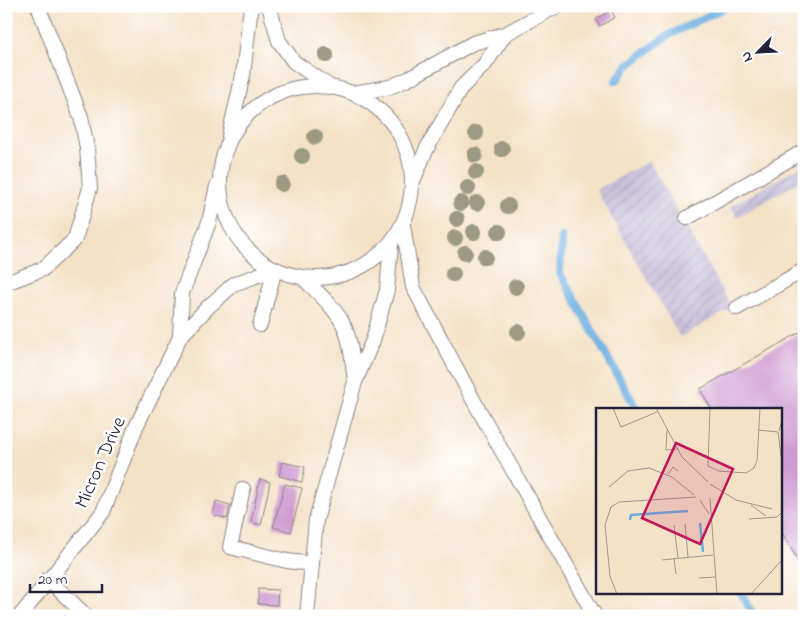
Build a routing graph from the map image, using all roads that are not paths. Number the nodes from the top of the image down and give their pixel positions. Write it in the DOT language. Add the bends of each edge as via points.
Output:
graph roads {
  1 [pos="38,6"];
  2 [pos="252,6"];
  3 [pos="268,6"];
  4 [pos="557,6"];
  5 [pos="505,34"];
  6 [pos="330,87"];
  7 [pos="352,93"];
  8 [pos="226,148"];
  9 [pos="804,152"];
  10 [pos="220,171"];
  11 [pos="412,182"];
  12 [pos="687,218"];
  13 [pos="403,225"];
  14 [pos="390,244"];
  15 [pos="274,269"];
  16 [pos="804,270"];
  17 [pos="303,278"];
  18 [pos="6,283"];
  19 [pos="737,308"];
  20 [pos="260,325"];
  21 [pos="180,337"];
  22 [pos="355,382"];
  23 [pos="243,489"];
  24 [pos="312,564"];
  25 [pos="48,579"];
  26 [pos="20,616"];
  27 [pos="86,616"];
  28 [pos="307,616"];
  29 [pos="595,616"];
  1 -- 18 [label="lane" via="81,118 90,188 75,239 43,270"];
  2 -- 8 [label="lane" via="243,75"];
  3 -- 6 [label="lane" via="279,41 294,62"];
  4 -- 5 [label="lane"];
  5 -- 7 [label="lane" via="473,43 390,87"];
  5 -- 11 [label="lane" via="485,64 461,88"];
  6 -- 7 [label="lane"];
  6 -- 8 [label="lane" via="304,86 279,93 257,106 239,125"];
  7 -- 11 [label="lane" via="383,114 395,128 410,163"];
  8 -- 10 [label="lane, Micron Drive"];
  9 -- 12 [label="lane"];
  10 -- 15 [label="lane" via="223,203 238,239"];
  10 -- 21 [label="lane, Micron Drive" via="209,222 182,293"];
  11 -- 13 [label="lane" via="410,204"];
  13 -- 14 [label="lane"];
  13 -- 29 [label="lane" via="413,287"];
  14 -- 17 [label="lane" via="361,268 323,279"];
  14 -- 22 [label="lane" via="387,290"];
  15 -- 17 [label="lane"];
  15 -- 20 [label="lane"];
  15 -- 21 [label="lane, Micron Drive" via="234,284"];
  16 -- 19 [label="lane"];
  17 -- 22 [label="lane" via="330,304 344,326"];
  21 -- 25 [label="lane, Micron Drive" via="136,427 103,512"];
  22 -- 24 [label="lane" via="316,520"];
  23 -- 24 [label="lane" via="230,546"];
  24 -- 28 [label="lane"];
  25 -- 26 [label="lane, Micron Drive"];
  25 -- 27 [label="lane"];
}
